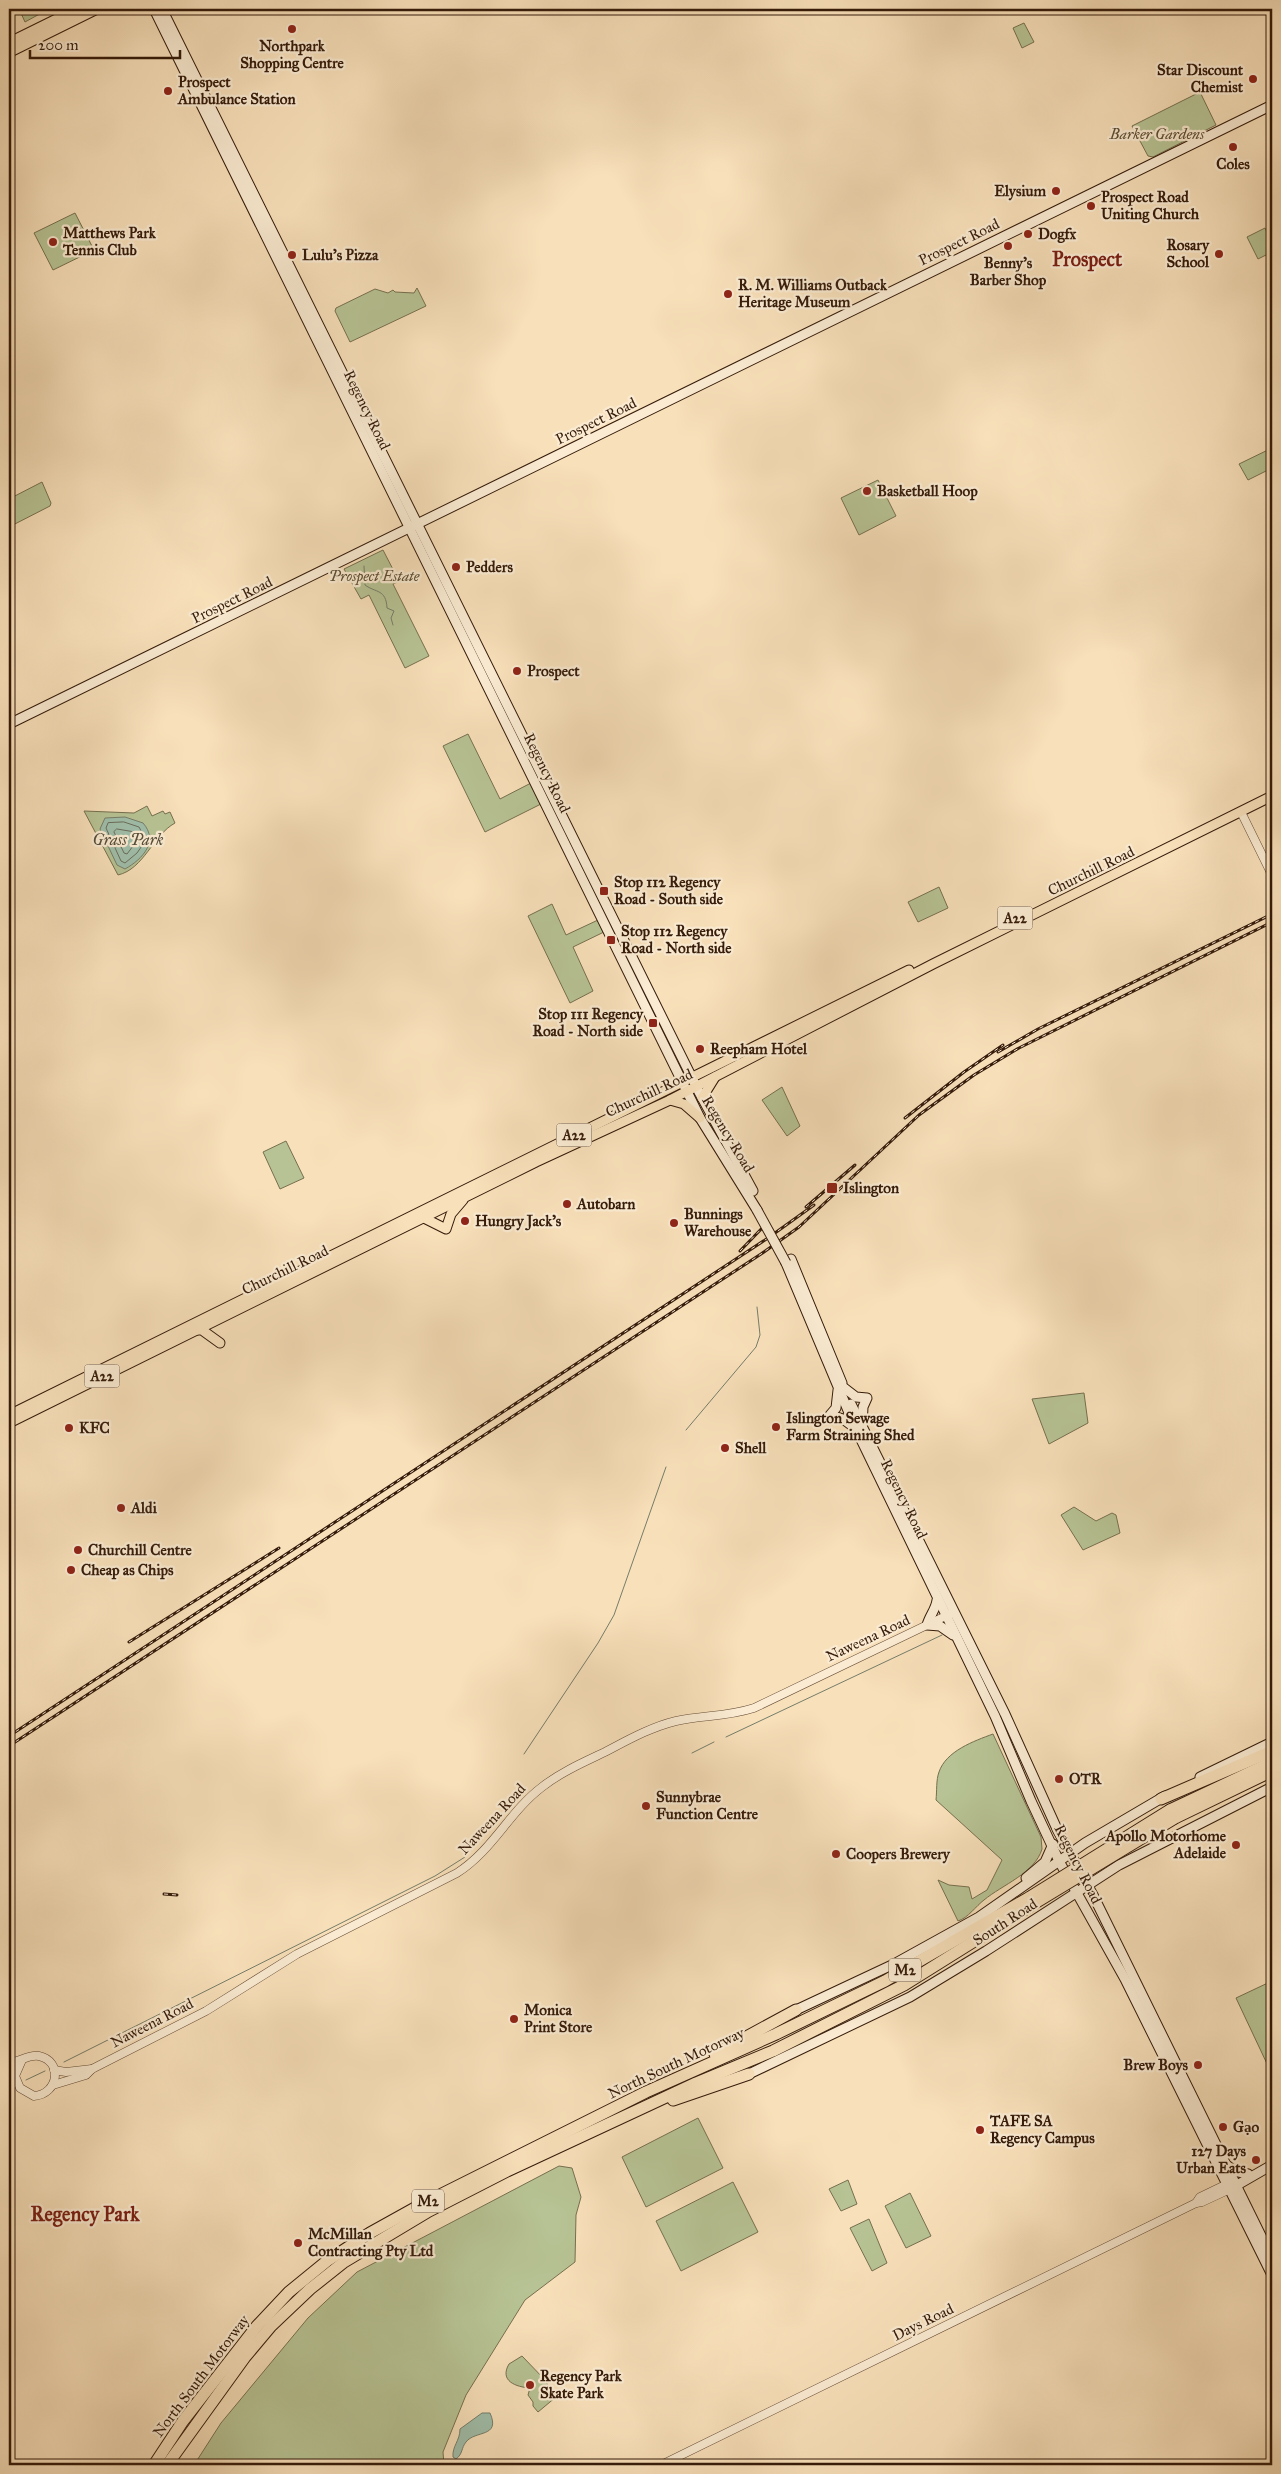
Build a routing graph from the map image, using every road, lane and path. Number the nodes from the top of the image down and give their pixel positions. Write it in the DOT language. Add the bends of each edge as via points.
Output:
graph roads {
  1 [pos="78,9"];
  2 [pos="96,9"];
  3 [pos="154,9"];
  4 [pos="162,9"];
  5 [pos="63,20"];
  6 [pos="9,43"];
  7 [pos="9,52"];
  8 [pos="1272,99"];
  9 [pos="1272,105"];
  10 [pos="1195,142"];
  11 [pos="335,359"];
  12 [pos="339,385"];
  13 [pos="407,505"];
  14 [pos="433,516"];
  15 [pos="413,526"];
  16 [pos="424,540"];
  17 [pos="9,724"];
  18 [pos="1272,791"];
  19 [pos="1272,796"];
  20 [pos="1242,809"];
  21 [pos="1272,875"];
  22 [pos="1003,927"];
  23 [pos="715,1077"];
  24 [pos="690,1082"];
  25 [pos="687,1091"];
  26 [pos="702,1098"];
  27 [pos="670,1100"];
  28 [pos="700,1118"];
  29 [pos="466,1196"];
  30 [pos="760,1208"];
  31 [pos="424,1218"];
  32 [pos="196,1330"];
  33 [pos="220,1343"];
  34 [pos="841,1388"];
  35 [pos="9,1415"];
  36 [pos="9,1423"];
  37 [pos="858,1428"];
  38 [pos="928,1571"];
  39 [pos="938,1600"];
  40 [pos="950,1614"];
  41 [pos="927,1625"];
  42 [pos="956,1637"];
  43 [pos="1005,1714"];
  44 [pos="1000,1728"];
  45 [pos="1272,1742"];
  46 [pos="1272,1751"];
  47 [pos="1272,1762"];
  48 [pos="1272,1771"];
  49 [pos="1272,1787"];
  50 [pos="1161,1800"];
  51 [pos="1173,1814"];
  52 [pos="1057,1829"];
  53 [pos="1086,1843"];
  54 [pos="1053,1844"];
  55 [pos="1070,1853"];
  56 [pos="1059,1861"];
  57 [pos="1102,1878"];
  58 [pos="1088,1887"];
  59 [pos="1076,1894"];
  60 [pos="1094,1897"];
  61 [pos="1032,1900"];
  62 [pos="1059,1904"];
  63 [pos="980,1917"];
  64 [pos="1094,1923"];
  65 [pos="796,2010"];
  66 [pos="22,2060"];
  67 [pos="9,2063"];
  68 [pos="92,2069"];
  69 [pos="54,2070"];
  70 [pos="749,2074"];
  71 [pos="12,2075"];
  72 [pos="53,2085"];
  73 [pos="646,2092"];
  74 [pos="635,2112"];
  75 [pos="1226,2164"];
  76 [pos="1268,2167"];
  77 [pos="1248,2174"];
  78 [pos="1232,2185"];
  79 [pos="1272,2258"];
  80 [pos="1272,2275"];
  81 [pos="154,2465"];
  82 [pos="167,2465"];
  83 [pos="661,2465"];
  1 -- 5 [label="highway"];
  2 -- 5 [label="highway"];
  3 -- 12 [label="main road, Regency Road"];
  4 -- 11 [label="main road, Regency Road"];
  5 -- 6 [label="highway"];
  5 -- 7 [label="highway"];
  8 -- 10 [label="main road, Prospect Road"];
  9 -- 10 [label="main road, Prospect Road"];
  10 -- 14 [label="main road, Prospect Road"];
  11 -- 12 [label="main road"];
  11 -- 13 [label="main road, Regency Road"];
  12 -- 15 [label="main road, Regency Road"];
  13 -- 14 [label="main road" via="418,514"];
  13 -- 15 [label="main road, Regency Road"];
  14 -- 15 [label="main road, Prospect Road"];
  14 -- 16 [label="main road"];
  15 -- 16 [label="main road, Regency Road"];
  15 -- 17 [label="main road, Prospect Road"];
  15 -- 24 [label="main road, Regency Road"];
  16 -- 24 [label="main road, Regency Road"];
  18 -- 20 [label="main road, Churchill Road / A22"];
  19 -- 20 [label="main road, Churchill Road / A22"];
  20 -- 21 [label="street"];
  20 -- 22 [label="main road, Churchill Road / A22"];
  20 -- 22 [label="main road, Churchill Road / A22" via="1218,818"];
  22 -- 23 [label="main road, Churchill Road / A22"];
  22 -- 24 [label="main road, Churchill Road / A22"];
  23 -- 24 [label="main road, Churchill Road / A22"];
  23 -- 26 [label="main road"];
  24 -- 25 [label="main road, Churchill Road / A22"];
  24 -- 26 [label="main road, Regency Road"];
  24 -- 35 [label="main road, Churchill Road / A22"];
  25 -- 27 [label="main road, Churchill Road / A22"];
  25 -- 28 [label="main road, Regency Road"];
  26 -- 30 [label="main road, Regency Road"];
  27 -- 28 [label="main road" via="684,1104"];
  27 -- 29 [label="main road, Churchill Road / A22"];
  28 -- 30 [label="main road, Regency Road"];
  29 -- 31 [label="main road, Churchill Road / A22"];
  29 -- 31 [label="main road" via="451,1214 446,1229"];
  30 -- 34 [label="main road, Regency Road" via="789,1261"];
  31 -- 32 [label="main road, Churchill Road / A22"];
  32 -- 33 [label="main road" via="202,1330"];
  32 -- 36 [label="main road, Churchill Road / A22"];
  34 -- 37 [label="main road, Regency Road"];
  34 -- 37 [label="main road" via="856,1397 867,1398"];
  34 -- 37 [label="main road" via="836,1408 830,1415"];
  37 -- 38 [label="main road, Regency Road"];
  38 -- 39 [label="main road, Regency Road"];
  38 -- 40 [label="main road, Regency Road"];
  39 -- 40 [label="main road, Regency Road"];
  39 -- 41 [label="main road"];
  40 -- 41 [label="street, Naweena Road"];
  40 -- 42 [label="main road, Regency Road"];
  40 -- 43 [label="main road, Regency Road"];
  41 -- 42 [label="main road" via="945,1628"];
  41 -- 68 [label="street, Naweena Road" via="754,1708 723,1717 674,1722 564,1772 524,1804 478,1858 457,1874 296,1954 206,2010"];
  42 -- 44 [label="main road, Regency Road"];
  43 -- 44 [label="main road"];
  43 -- 52 [label="main road, Regency Road"];
  44 -- 54 [label="main road, Regency Road"];
  45 -- 50 [label="main road, South Road" via="1175,1788"];
  46 -- 50 [label="highway"];
  47 -- 51 [label="highway, North South Motorway / M2"];
  48 -- 51 [label="highway, North South Motorway / M2"];
  49 -- 57 [label="main road, South Road" via="1152,1847"];
  50 -- 53 [label="main road, South Road"];
  51 -- 61 [label="highway, North South Motorway / M2, bridge"];
  52 -- 53 [label="main road" via="1076,1842"];
  52 -- 55 [label="main road, Regency Road"];
  53 -- 55 [label="main road, South Road"];
  54 -- 56 [label="main road, Regency Road"];
  54 -- 63 [label="main road" via="1045,1862"];
  55 -- 56 [label="main road, South Road"];
  55 -- 58 [label="main road, Regency Road"];
  56 -- 59 [label="main road, Regency Road"];
  56 -- 63 [label="main road, South Road"];
  57 -- 58 [label="main road, South Road"];
  57 -- 60 [label="main road" via="1097,1883"];
  58 -- 59 [label="main road, South Road"];
  58 -- 60 [label="main road, Regency Road"];
  59 -- 62 [label="main road, South Road"];
  59 -- 64 [label="main road, Regency Road"];
  60 -- 75 [label="main road, Regency Road"];
  61 -- 73 [label="highway, North South Motorway / M2" via="886,1981"];
  61 -- 74 [label="highway, North South Motorway / M2" via="904,1985 773,2051"];
  62 -- 64 [label="main road" via="1069,1899 1078,1905 1085,1919"];
  62 -- 70 [label="main road, South Road / M2" via="910,1997"];
  63 -- 65 [label="main road, South Road" via="894,1964"];
  64 -- 78 [label="main road, Regency Road"];
  65 -- 73 [label="highway"];
  66 -- 67 [label="street"];
  66 -- 69 [label="street" via="39,2056 50,2062"];
  66 -- 71 [label="street"];
  68 -- 69 [label="street, Naweena Road"];
  68 -- 72 [label="street, Naweena Road" via="86,2075"];
  69 -- 72 [label="street"];
  70 -- 74 [label="highway, M2"];
  71 -- 72 [label="street" via="20,2088 29,2094 43,2094"];
  73 -- 81 [label="highway, North South Motorway / M2" via="424,2203 327,2261 289,2292 239,2346"];
  74 -- 82 [label="highway, North South Motorway / M2" via="429,2211 344,2262 271,2326"];
  75 -- 77 [label="main road" via="1234,2171"];
  75 -- 78 [label="main road, Regency Road"];
  76 -- 77 [label="main road, Days Road"];
  76 -- 78 [label="main road, Days Road"];
  77 -- 78 [label="main road, Days Road"];
  78 -- 79 [label="main road, Regency Road"];
  78 -- 80 [label="main road, Regency Road"];
  78 -- 83 [label="street, Days Road"];
}
